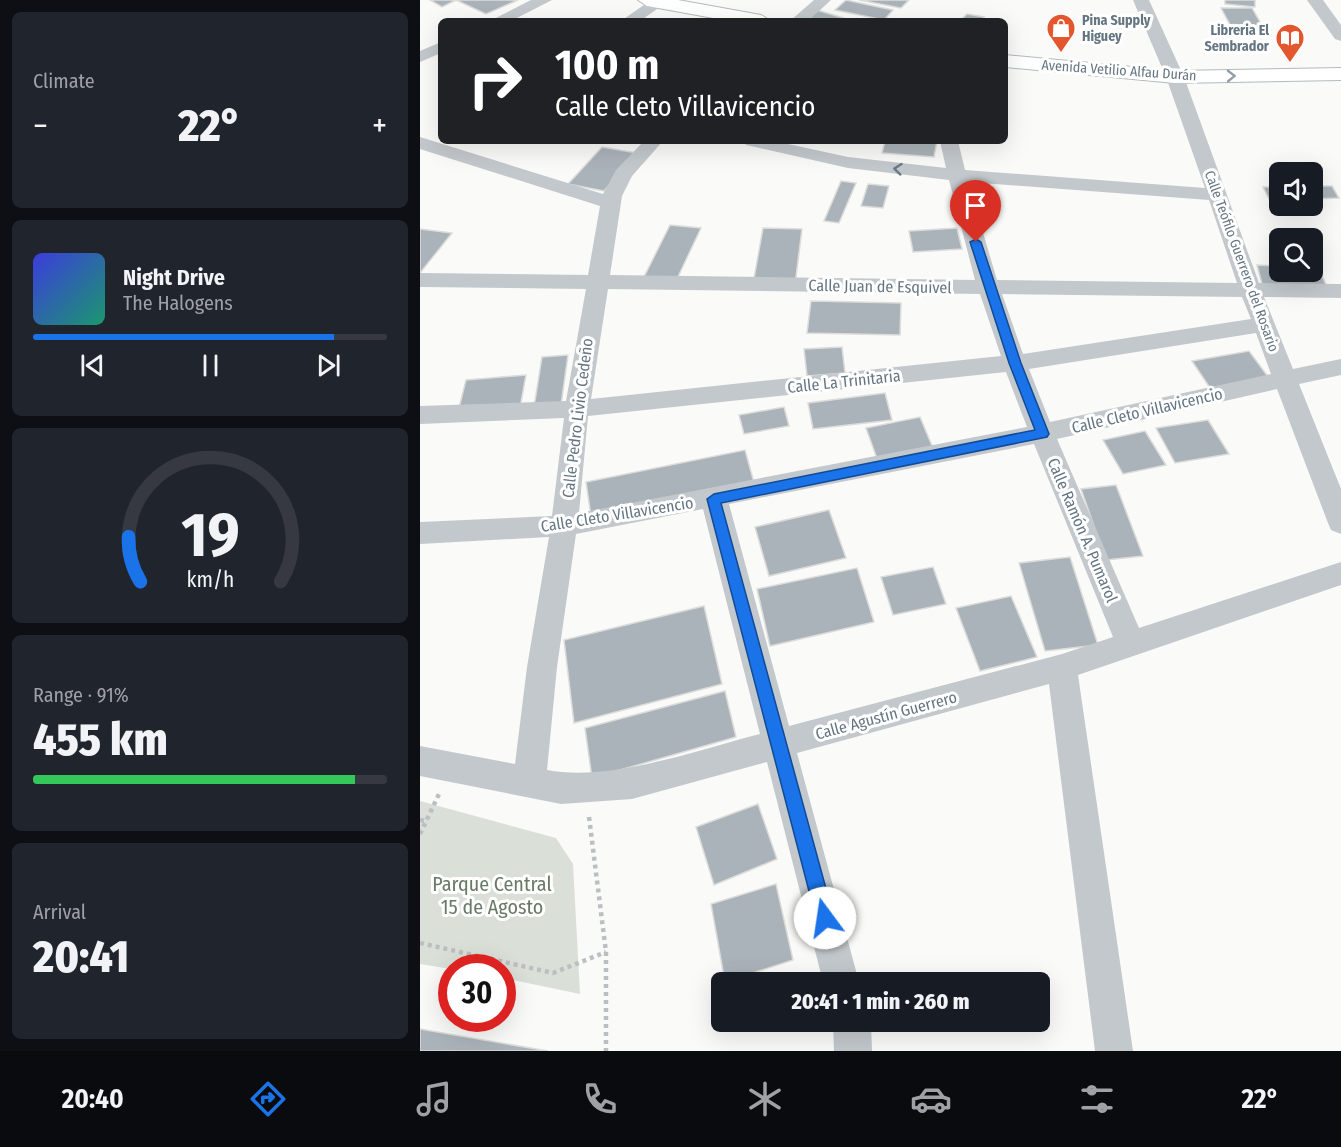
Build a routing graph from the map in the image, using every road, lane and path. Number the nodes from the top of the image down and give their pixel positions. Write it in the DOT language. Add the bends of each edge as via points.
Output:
graph roads {
  1 [pos="544,0"];
  2 [pos="823,0"];
  3 [pos="1141,0"];
  4 [pos="1315,0"];
  5 [pos="656,1"];
  6 [pos="505,18"];
  7 [pos="634,18"];
  8 [pos="744,18"];
  9 [pos="802,18"];
  10 [pos="1341,36"];
  11 [pos="420,42"];
  12 [pos="438,47"];
  13 [pos="438,49"];
  14 [pos="420,57"];
  15 [pos="1008,61"];
  16 [pos="1341,74"];
  17 [pos="1175,77"];
  18 [pos="436,144"];
  19 [pos="651,144"];
  20 [pos="763,144"];
  21 [pos="950,144"];
  22 [pos="420,162"];
  23 [pos="956,175"];
  24 [pos="1219,195"];
  25 [pos="611,203"];
  26 [pos="420,280"];
  27 [pos="596,283"];
  28 [pos="989,287"];
  29 [pos="1251,291"];
  30 [pos="1341,291"];
  31 [pos="1265,324"];
  32 [pos="1015,363"];
  33 [pos="1341,367"];
  34 [pos="1286,379"];
  35 [pos="577,409"];
  36 [pos="420,415"];
  37 [pos="1042,434"];
  38 [pos="714,499"];
  39 [pos="1341,523"];
  40 [pos="564,526"];
  41 [pos="420,533"];
  42 [pos="1341,573"];
  43 [pos="1131,644"];
  44 [pos="1062,667"];
  45 [pos="780,744"];
  46 [pos="420,761"];
  47 [pos="450,768"];
  48 [pos="529,782"];
  49 [pos="585,786"];
  50 [pos="422,821"];
  51 [pos="420,834"];
  52 [pos="420,943"];
  53 [pos="606,951"];
  54 [pos="838,972"];
  55 [pos="852,1032"];
  56 [pos="606,1051"];
  57 [pos="853,1051"];
  58 [pos="1114,1051"];
  1 -- 6 [label="street"];
  2 -- 9 [label="street"];
  3 -- 17 [label="street, Calle Teófilo Guerrero del Rosario"];
  4 -- 10 [label="street"];
  5 -- 7 [label="street"];
  5 -- 8 [label="main road"];
  11 -- 12 [label="street"];
  13 -- 14 [label="street"];
  15 -- 17 [label="main road, Avenida Vetilio Alfau Durán"];
  17 -- 16 [label="main road, Avenida Vetilio Alfau Durán, one-way"];
  17 -- 24 [label="street, Calle Teófilo Guerrero del Rosario"];
  18 -- 22 [label="street"];
  18 -- 25 [label="street"];
  19 -- 25 [label="street, Calle Pedro Livio Cedeño" via="622,174"];
  23 -- 20 [label="street, one-way" via="800,155"];
  21 -- 23 [label="street, Calle Ramón A. Pumarol"];
  23 -- 24 [label="street"];
  23 -- 28 [label="street, Calle Ramón A. Pumarol"];
  24 -- 29 [label="street, Calle Teófilo Guerrero del Rosario"];
  25 -- 27 [label="street, Calle Pedro Livio Cedeño"];
  26 -- 27 [label="street, Calle Juan de Esquivel"];
  27 -- 28 [label="street, Calle Juan de Esquivel"];
  27 -- 35 [label="street, Calle Pedro Livio Cedeño"];
  28 -- 29 [label="street, Calle Juan de Esquivel"];
  28 -- 32 [label="street, Calle Ramón A. Pumarol"];
  29 -- 30 [label="street, Calle Juan de Esquivel"];
  29 -- 31 [label="street, Calle Teófilo Guerrero del Rosario"];
  31 -- 32 [label="street, Calle La Trinitaria"];
  31 -- 34 [label="street, Calle Teófilo Guerrero del Rosario"];
  32 -- 35 [label="street, Calle La Trinitaria"];
  32 -- 37 [label="street, Calle Ramón A. Pumarol"];
  33 -- 34 [label="street, Calle Cleto Villavicencio"];
  34 -- 37 [label="street, Calle Cleto Villavicencio"];
  34 -- 39 [label="street, Calle Teófilo Guerrero del Rosario"];
  35 -- 36 [label="street, Calle La Trinitaria"];
  35 -- 40 [label="street, Calle Pedro Livio Cedeño"];
  37 -- 38 [label="street, Calle Cleto Villavicencio"];
  37 -- 43 [label="street, Calle Ramón A. Pumarol"];
  38 -- 40 [label="street, Calle Cleto Villavicencio"];
  38 -- 45 [label="street"];
  40 -- 41 [label="street, Calle Cleto Villavicencio"];
  40 -- 48 [label="street, Calle Pedro Livio Cedeño"];
  42 -- 43 [label="street, Calle Agustín Guerrero"];
  43 -- 44 [label="street, Calle Agustín Guerrero"];
  44 -- 45 [label="street, Calle Agustín Guerrero"];
  44 -- 58 [label="street"];
  45 -- 49 [label="street, Calle Agustín Guerrero" via="632,783"];
  45 -- 54 [label="street"];
  46 -- 47 [label="street, Calle Agustín Guerrero"];
  47 -- 48 [label="street, Calle Agustín Guerrero"];
  47 -- 50 [label="path"];
  48 -- 49 [label="street, Calle Agustín Guerrero" via="561,788"];
  49 -- 53 [label="path"];
  50 -- 51 [label="path"];
  52 -- 53 [label="path" via="553,973"];
  53 -- 56 [label="path"];
  55 -- 57 [label="street"];
}
